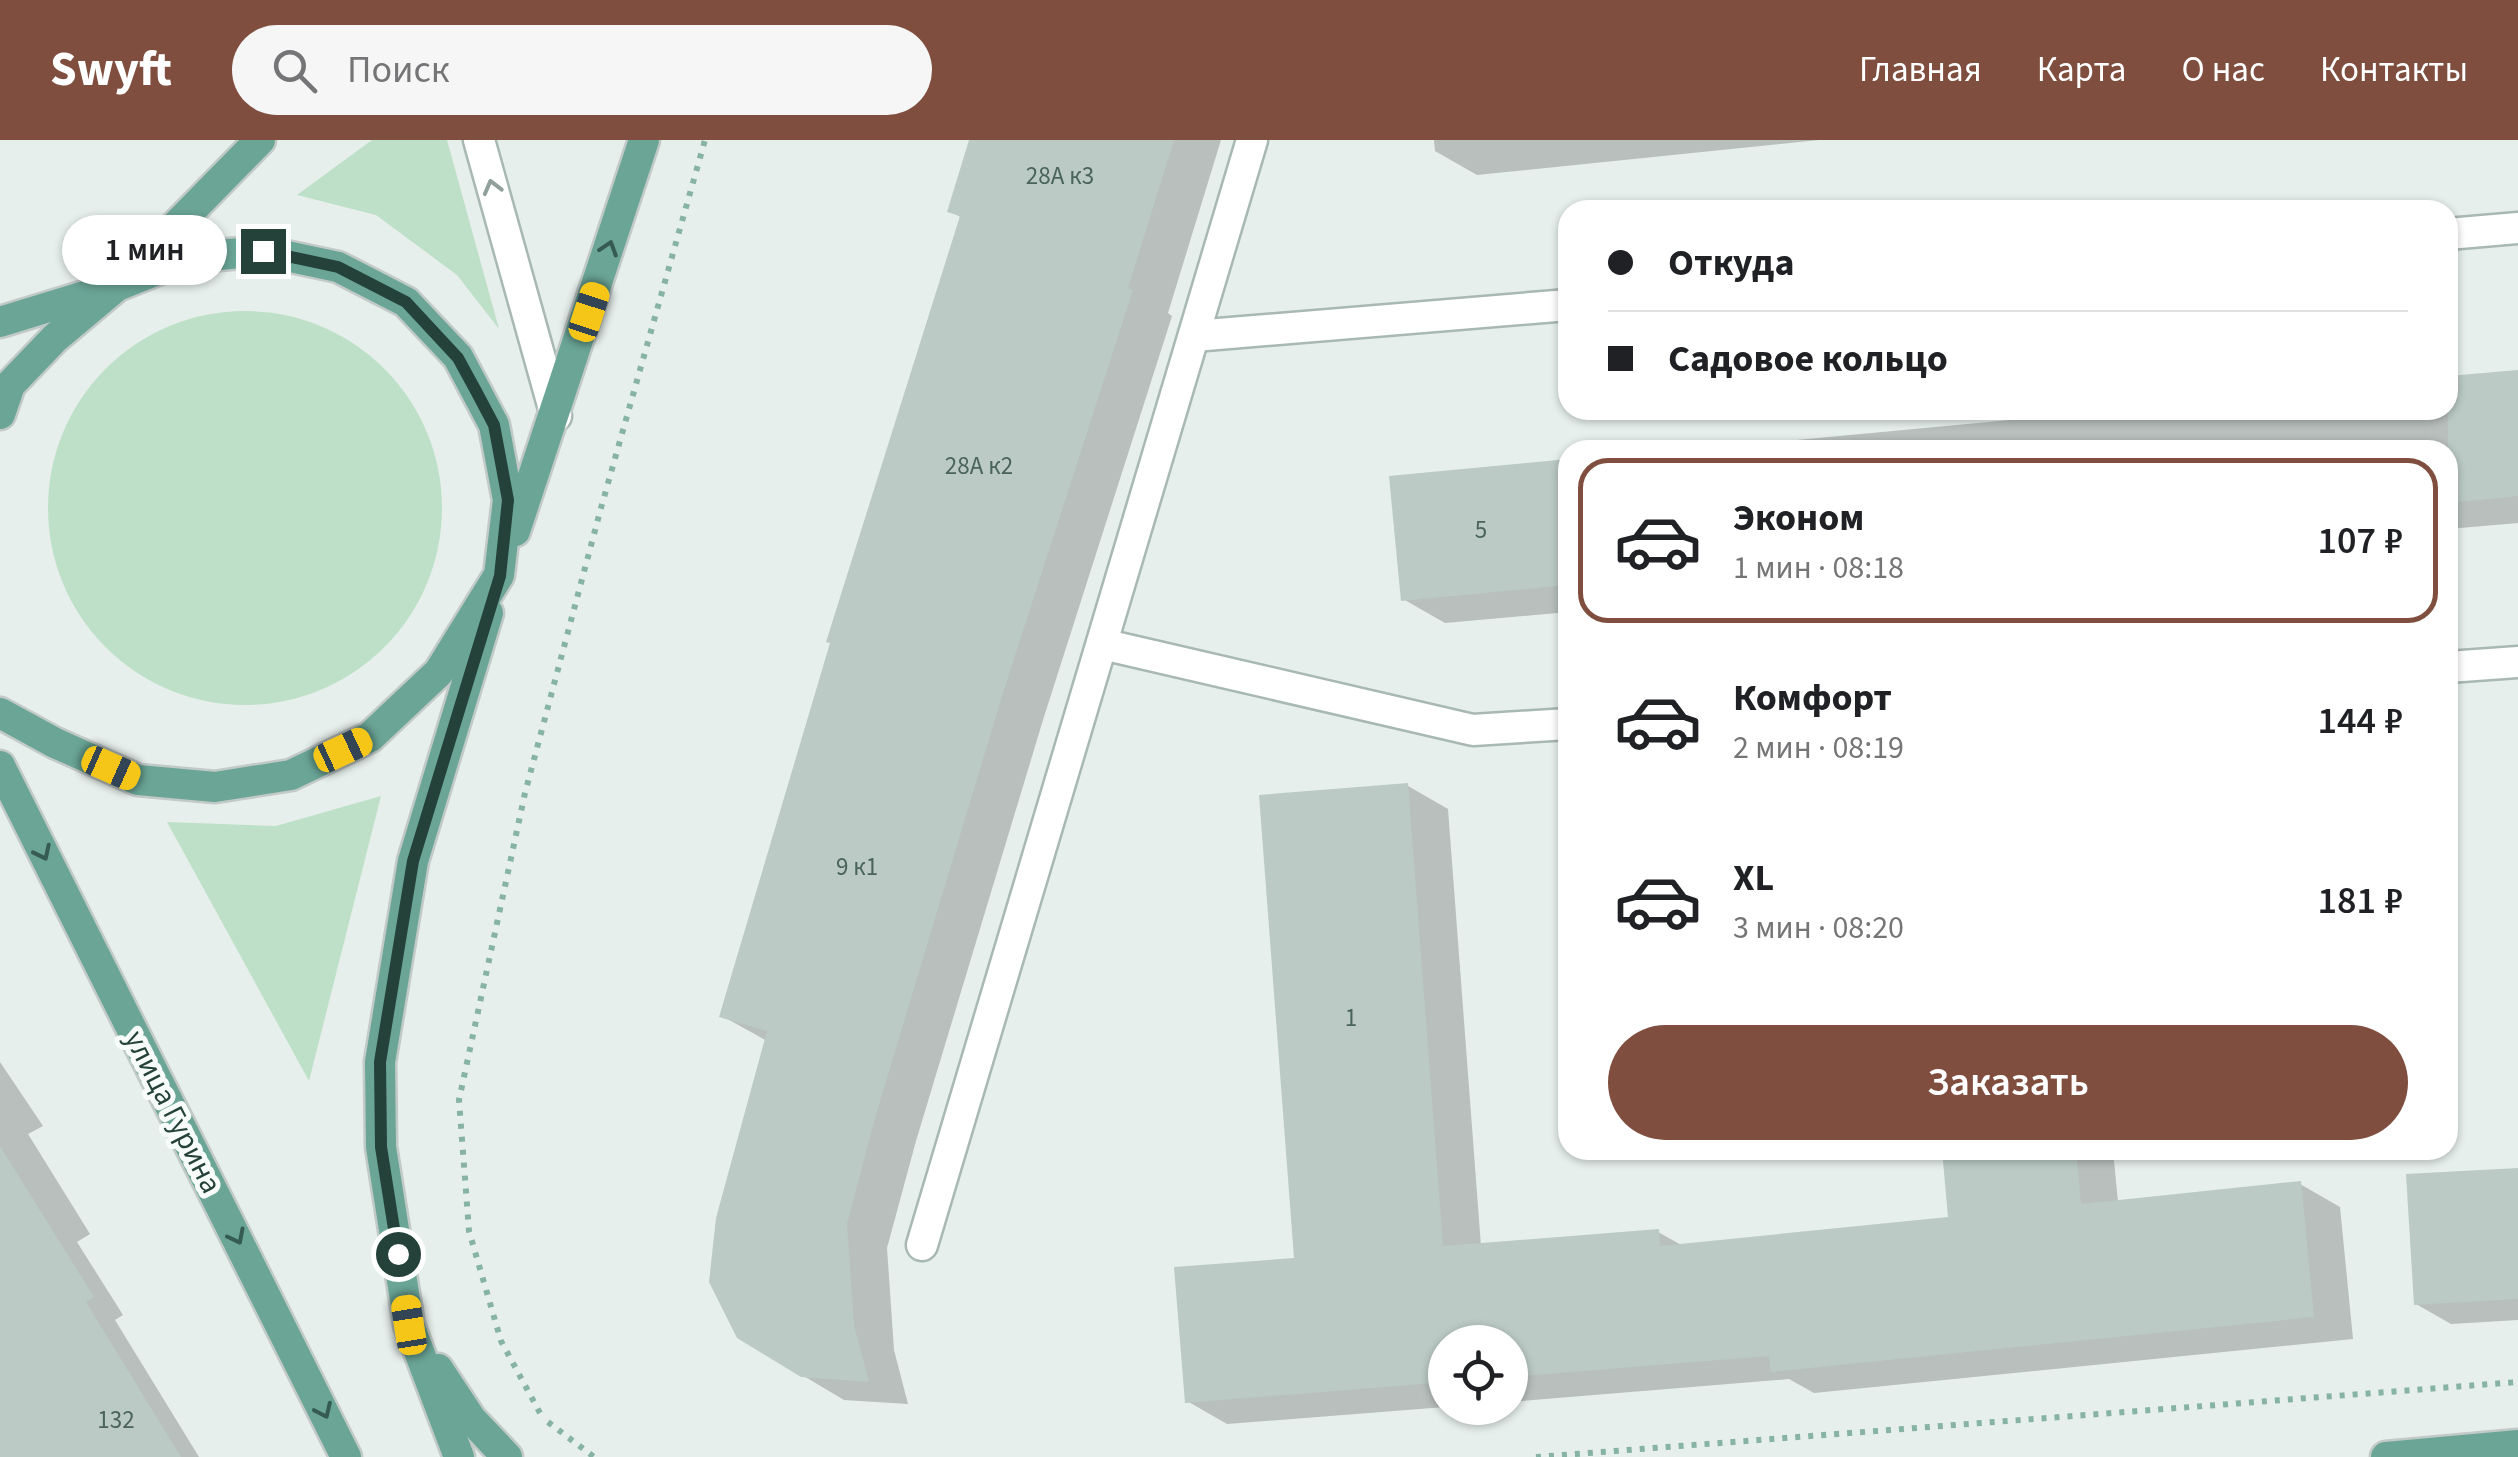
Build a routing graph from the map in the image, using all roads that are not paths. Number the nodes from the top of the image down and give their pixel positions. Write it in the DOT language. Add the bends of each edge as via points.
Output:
graph roads {
  1 [pos="260,140"];
  2 [pos="479,140"];
  3 [pos="644,140"];
  4 [pos="1252,140"];
  5 [pos="2518,228"];
  6 [pos="2458,233"];
  7 [pos="116,286"];
  8 [pos="1558,306"];
  9 [pos="0,322"];
  10 [pos="1194,336"];
  11 [pos="0,414"];
  12 [pos="556,416"];
  13 [pos="500,576"];
  14 [pos="1102,644"];
  15 [pos="2518,662"];
  16 [pos="2458,666"];
  17 [pos="0,713"];
  18 [pos="1558,725"];
  19 [pos="0,766"];
  20 [pos="922,1246"];
  21 [pos="409,1325"];
  22 [pos="2518,1446"];
  23 [pos="346,1457"];
  24 [pos="459,1457"];
  25 [pos="507,1457"];
  26 [pos="2386,1457"];
  1 -- 7 [label="main road"];
  12 -- 2 [label="street, one-way"];
  12 -- 3 [label="main road, one-way"];
  4 -- 10 [label="street"];
  5 -- 6 [label="street"];
  7 -- 9 [label="main road"];
  7 -- 11 [label="main road" via="10,385"];
  7 -- 13 [label="main road" via="187,258 263,251 338,267 406,302 458,358 494,425 508,500"];
  8 -- 10 [label="street"];
  10 -- 14 [label="street"];
  12 -- 13 [label="main road"];
  13 -- 17 [label="main road" via="439,672 370,737 291,775 214,786 138,780"];
  13 -- 21 [label="main road" via="413,861 380,1062 381,1147"];
  14 -- 18 [label="street" via="1473,730"];
  14 -- 20 [label="street"];
  15 -- 16 [label="street"];
  19 -- 23 [label="main road, улица Гурина, one-way"];
  21 -- 24 [label="main road"];
  21 -- 25 [label="main road" via="471,1419"];
  22 -- 26 [label="main road"];
}
